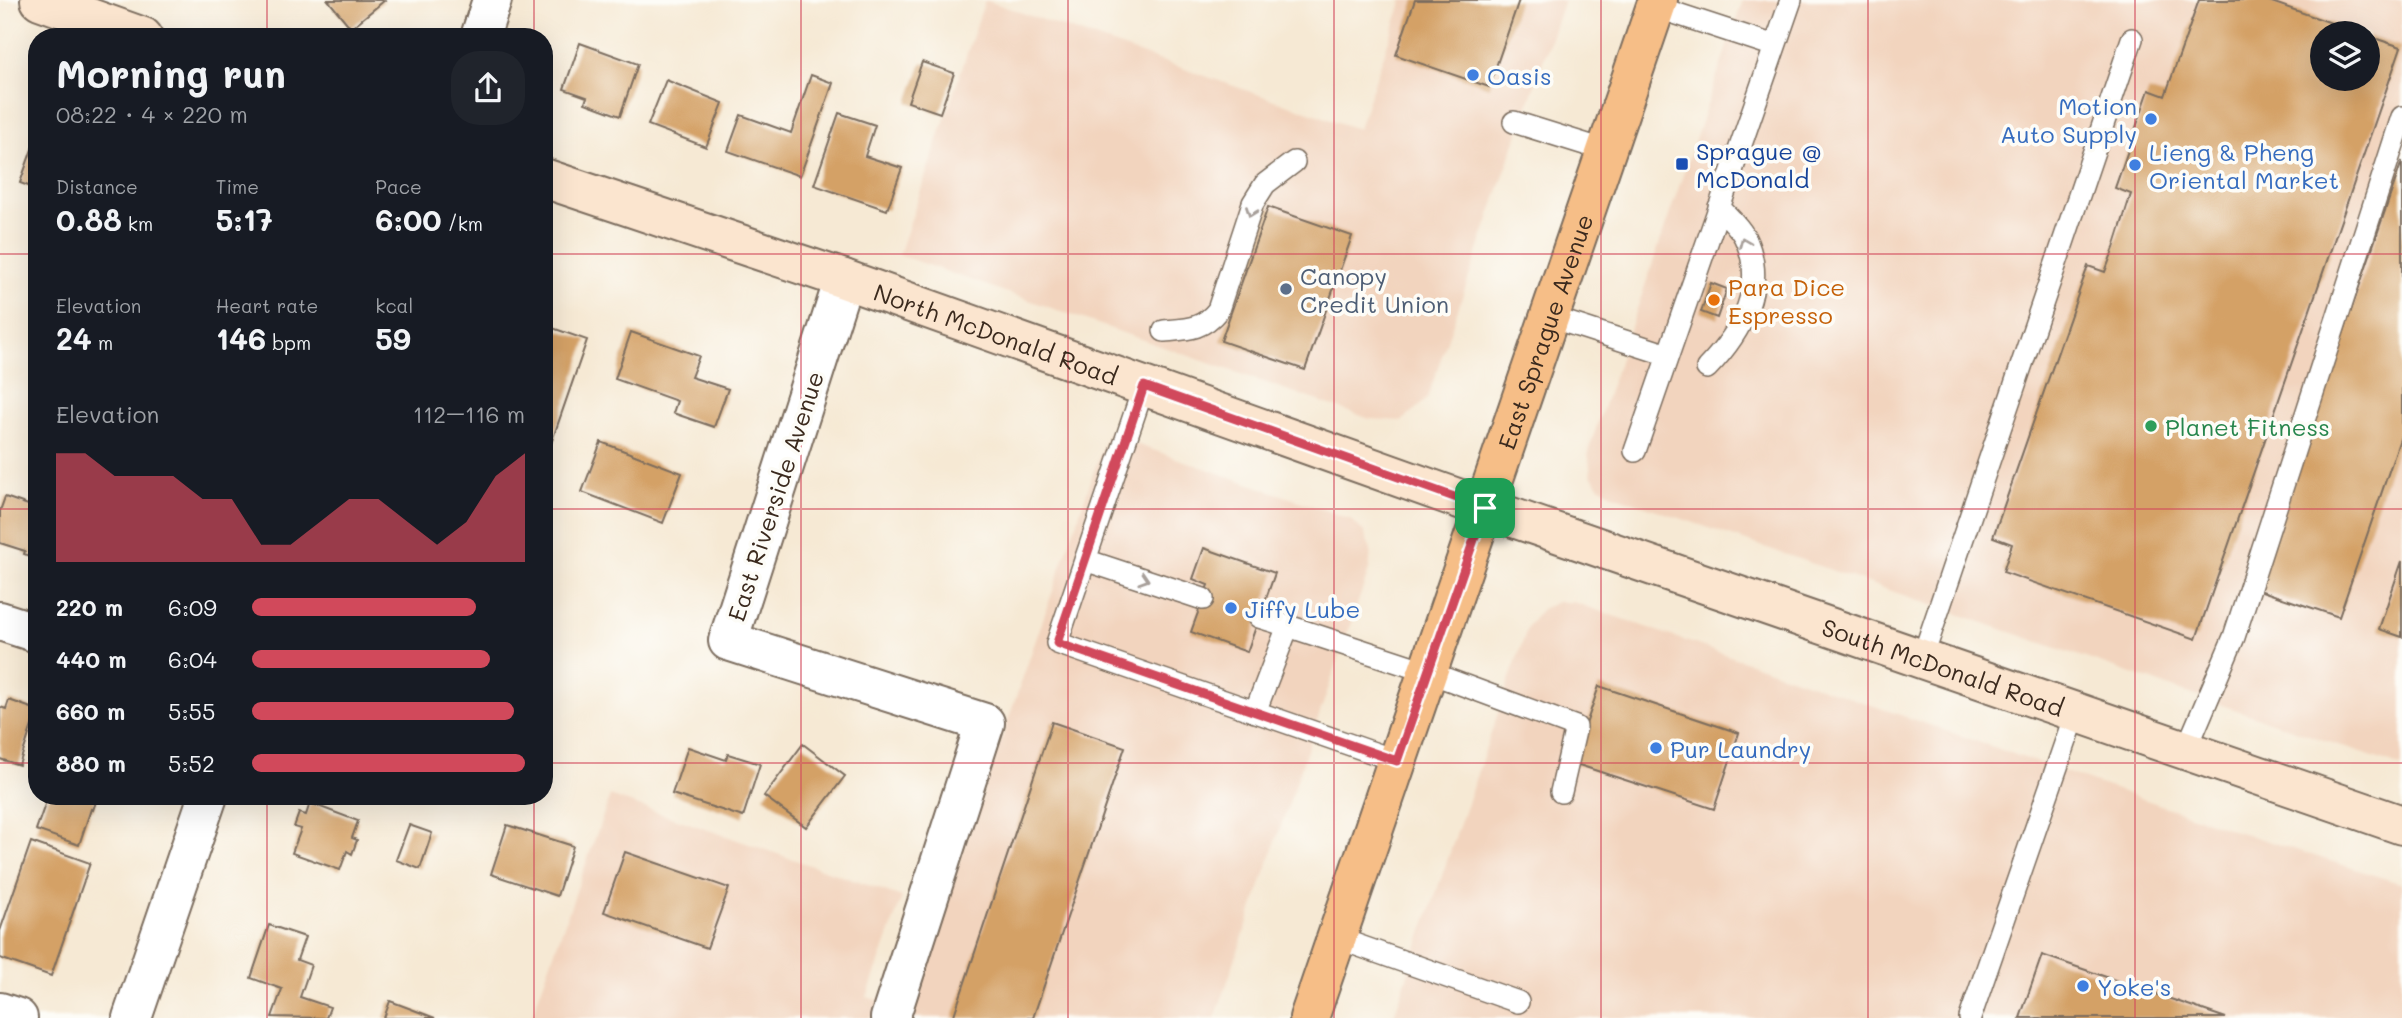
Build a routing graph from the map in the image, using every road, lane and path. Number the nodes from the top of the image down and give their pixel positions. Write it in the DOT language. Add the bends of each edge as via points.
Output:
graph roads {
  1 [pos="40,0"];
  2 [pos="492,0"];
  3 [pos="1791,0"];
  4 [pos="1657,3"];
  5 [pos="118,28"];
  6 [pos="483,28"];
  7 [pos="2132,39"];
  8 [pos="1775,46"];
  9 [pos="2402,117"];
  10 [pos="1514,122"];
  11 [pos="1607,151"];
  12 [pos="1294,162"];
  13 [pos="553,181"];
  14 [pos="1719,207"];
  15 [pos="844,279"];
  16 [pos="1549,317"];
  17 [pos="1164,331"];
  18 [pos="1668,355"];
  19 [pos="1707,368"];
  20 [pos="1144,386"];
  21 [pos="1635,451"];
  22 [pos="1485,508"];
  23 [pos="1085,560"];
  24 [pos="1203,599"];
  25 [pos="1259,617"];
  26 [pos="0,621"];
  27 [pos="1288,626"];
  28 [pos="28,630"];
  29 [pos="1922,659"];
  30 [pos="1428,672"];
  31 [pos="1255,712"];
  32 [pos="2076,712"];
  33 [pos="2186,750"];
  34 [pos="1397,761"];
  35 [pos="1561,792"];
  36 [pos="205,805"];
  37 [pos="2402,825"];
  38 [pos="1336,938"];
  39 [pos="1518,1002"];
  40 [pos="0,1012"];
  41 [pos="18,1018"];
  42 [pos="132,1018"];
  43 [pos="890,1018"];
  44 [pos="1309,1018"];
  45 [pos="1970,1018"];
  1 -- 5 [label="street"];
  2 -- 6 [label="street"];
  3 -- 8 [label="lane"];
  4 -- 8 [label="lane"];
  4 -- 11 [label="main road, East Sprague Avenue"];
  7 -- 29 [label="lane"];
  8 -- 14 [label="lane"];
  9 -- 33 [label="lane" via="2234,637"];
  10 -- 11 [label="lane"];
  11 -- 16 [label="main road, East Sprague Avenue"];
  12 -- 17 [label="lane, one-way" via="1265,184 1253,203 1218,310 1197,328"];
  13 -- 15 [label="street, North McDonald Road"];
  14 -- 18 [label="lane"];
  19 -- 14 [label="lane, one-way" via="1743,320 1753,290 1754,271 1744,237"];
  15 -- 20 [label="street, North McDonald Road"];
  15 -- 43 [label="street, East Riverside Avenue" via="728,641 985,723"];
  16 -- 18 [label="lane"];
  16 -- 22 [label="main road, East Sprague Avenue"];
  18 -- 21 [label="lane"];
  20 -- 22 [label="street, North McDonald Road"];
  20 -- 23 [label="lane"];
  22 -- 29 [label="street, South McDonald Road"];
  22 -- 30 [label="main road, East Sprague Avenue"];
  23 -- 24 [label="lane, one-way"];
  23 -- 31 [label="lane" via="1057,643"];
  25 -- 27 [label="lane"];
  26 -- 28 [label="street"];
  27 -- 30 [label="lane"];
  27 -- 31 [label="lane"];
  29 -- 32 [label="street, South McDonald Road"];
  30 -- 34 [label="main road, East Sprague Avenue"];
  30 -- 35 [label="lane" via="1576,727"];
  31 -- 34 [label="lane"];
  32 -- 33 [label="street, South McDonald Road"];
  32 -- 45 [label="lane"];
  33 -- 37 [label="street, South McDonald Road"];
  34 -- 38 [label="main road, East Sprague Avenue"];
  36 -- 42 [label="street"];
  38 -- 39 [label="lane"];
  38 -- 44 [label="main road, East Sprague Avenue"];
  40 -- 41 [label="street"];
}
